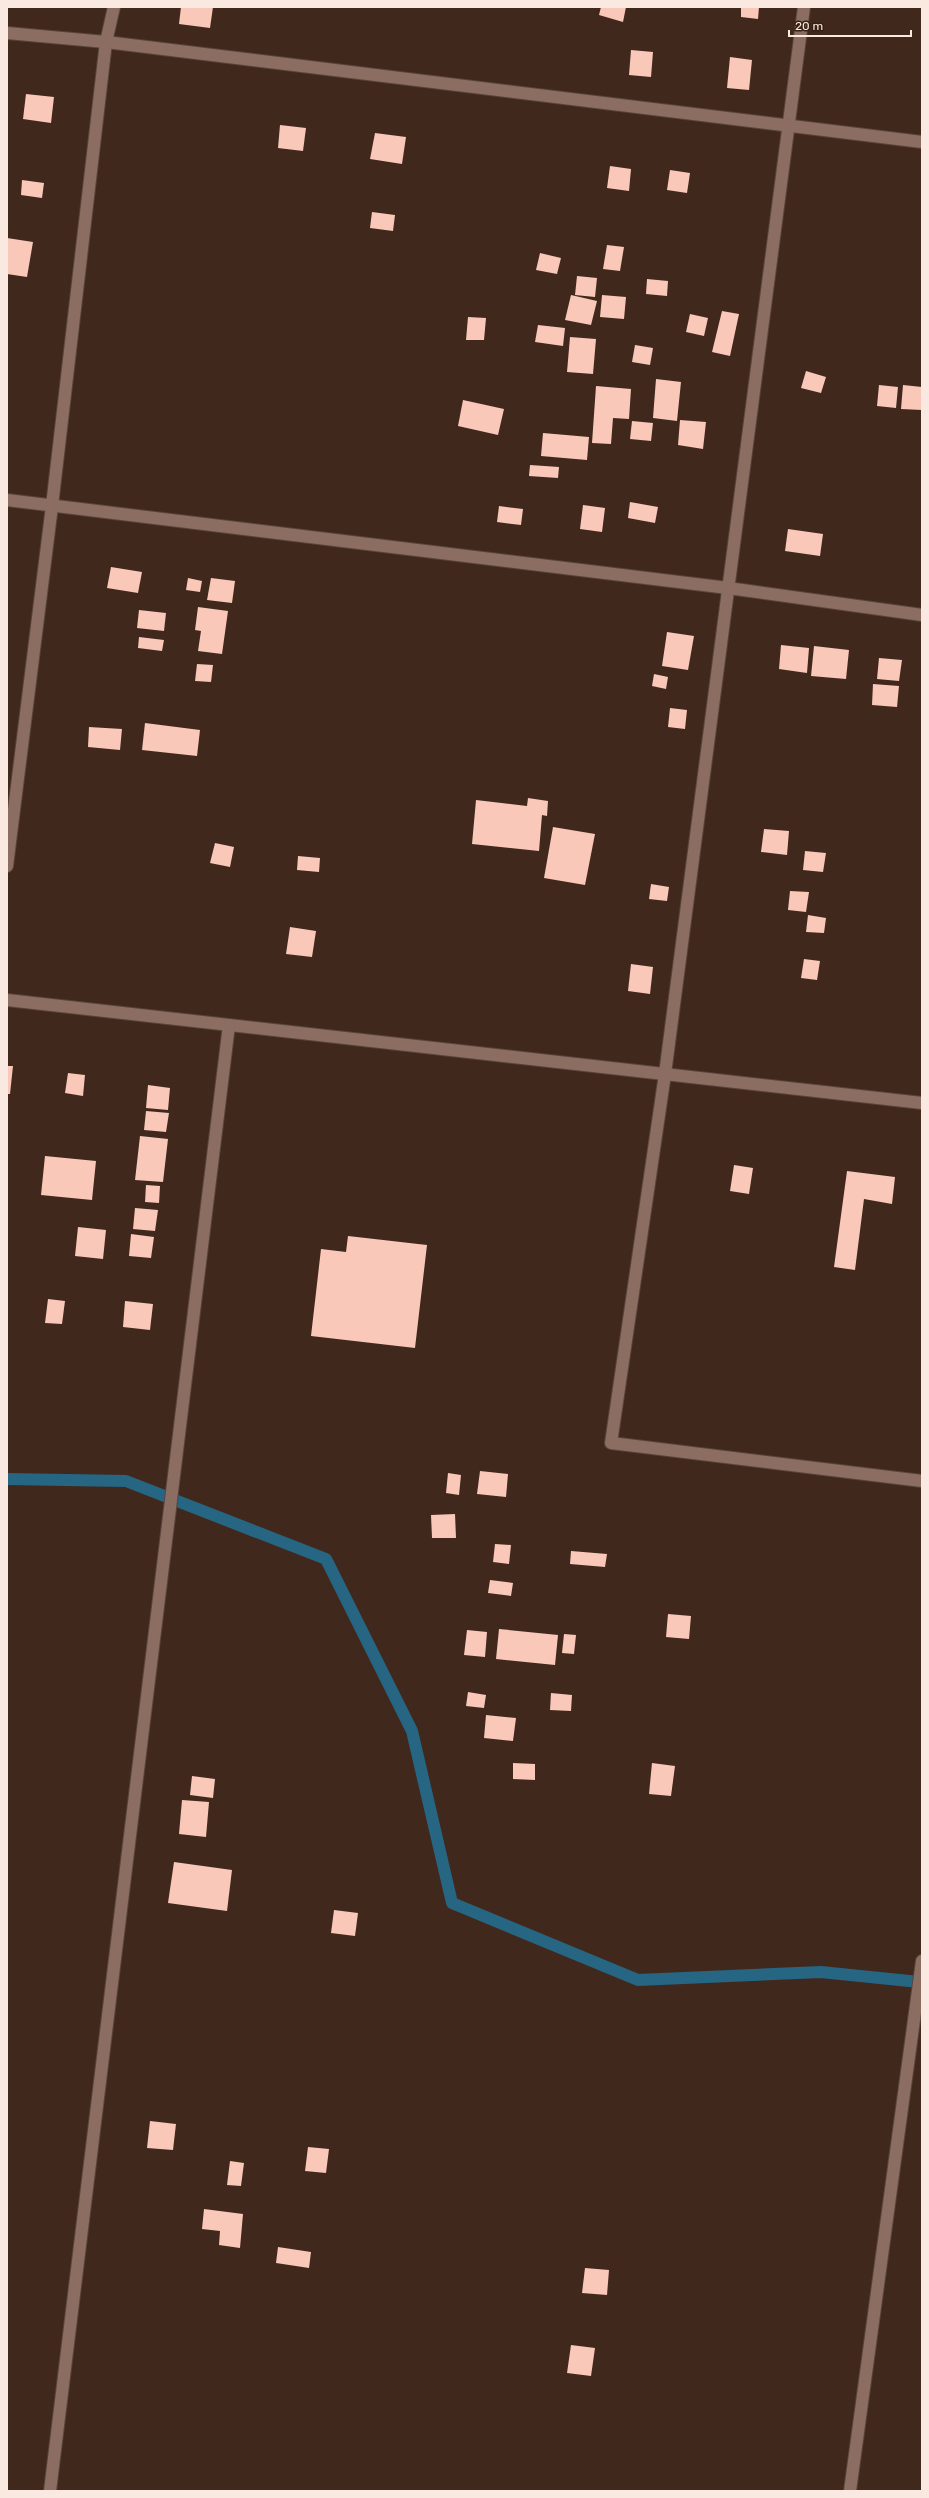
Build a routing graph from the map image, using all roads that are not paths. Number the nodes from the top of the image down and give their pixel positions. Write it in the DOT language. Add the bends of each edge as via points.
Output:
graph roads {
  1 [pos="114,7"];
  2 [pos="804,7"];
  3 [pos="7,33"];
  4 [pos="106,42"];
  5 [pos="788,126"];
  6 [pos="922,142"];
  7 [pos="7,500"];
  8 [pos="52,506"];
  9 [pos="728,588"];
  10 [pos="922,614"];
  11 [pos="7,866"];
  12 [pos="7,1000"];
  13 [pos="229,1025"];
  14 [pos="665,1074"];
  15 [pos="922,1104"];
  16 [pos="922,1481"];
  17 [pos="922,1961"];
  18 [pos="917,2048"];
  19 [pos="50,2491"];
  20 [pos="850,2491"];
  1 -- 4 [label="street"];
  2 -- 5 [label="street"];
  3 -- 4 [label="street"];
  4 -- 5 [label="street"];
  4 -- 8 [label="street"];
  5 -- 6 [label="street"];
  5 -- 9 [label="street"];
  7 -- 8 [label="street"];
  8 -- 9 [label="street"];
  8 -- 11 [label="street"];
  9 -- 10 [label="street"];
  9 -- 14 [label="street"];
  12 -- 13 [label="street"];
  13 -- 14 [label="street"];
  13 -- 19 [label="street"];
  14 -- 15 [label="street"];
  14 -- 16 [label="street" via="611,1443"];
  17 -- 18 [label="street"];
  18 -- 20 [label="street"];
}
